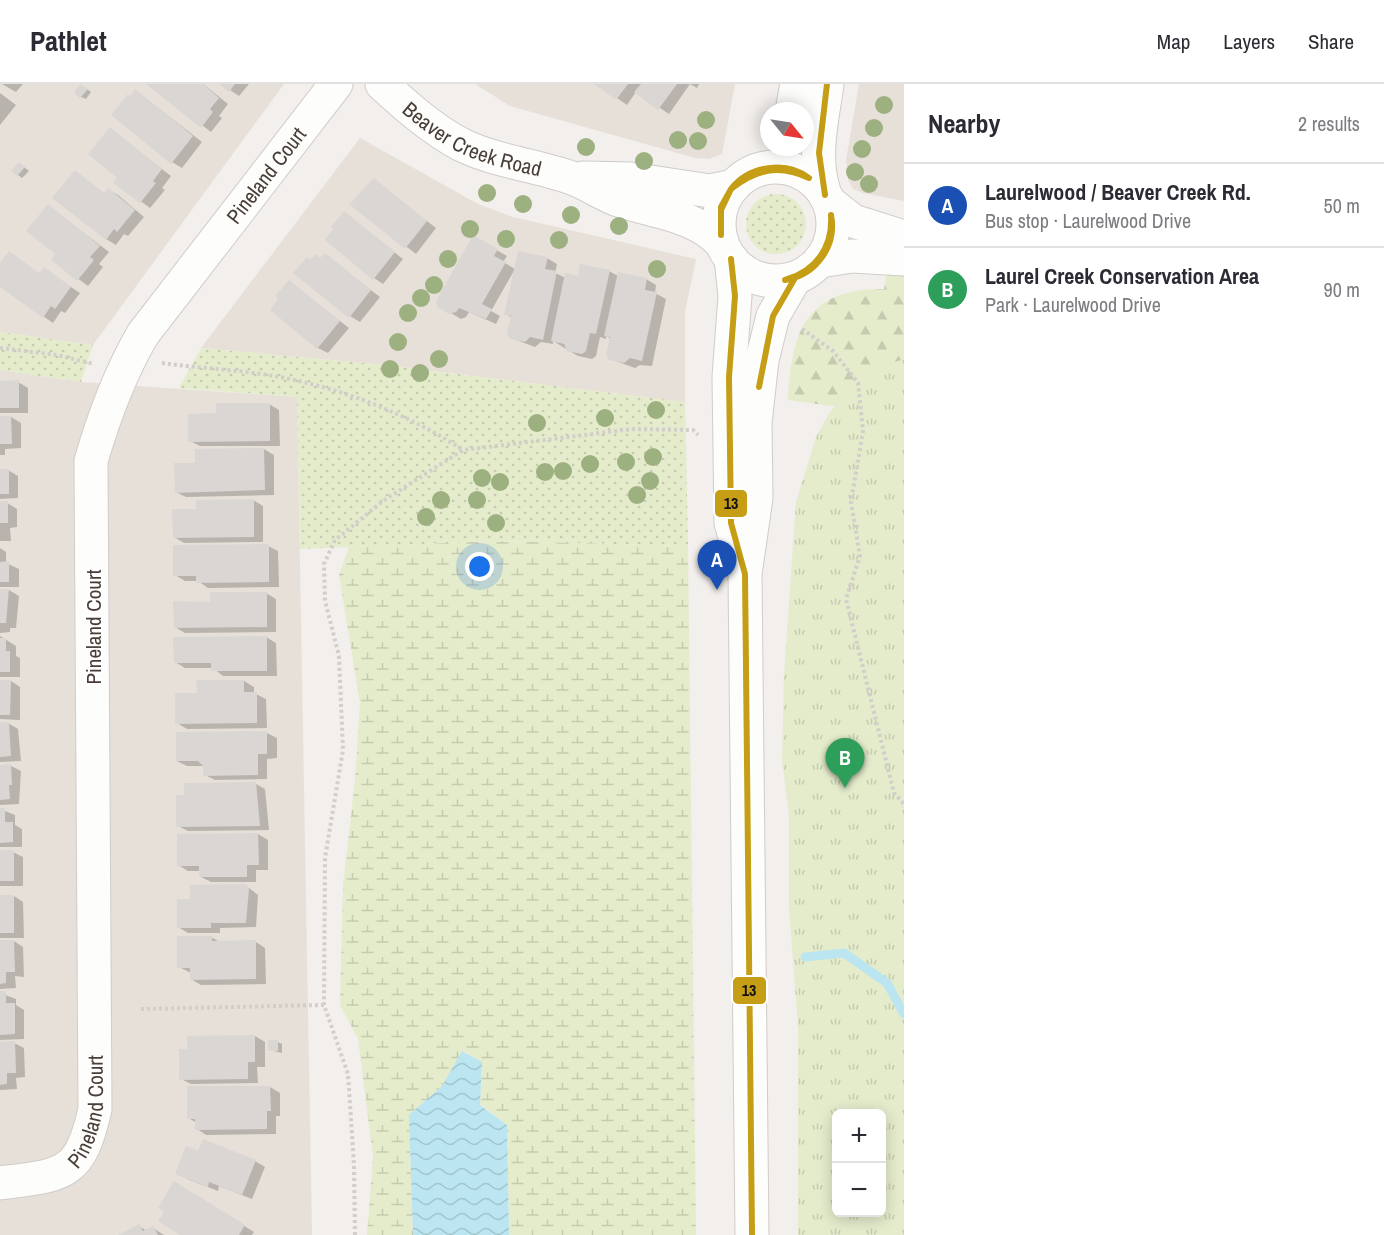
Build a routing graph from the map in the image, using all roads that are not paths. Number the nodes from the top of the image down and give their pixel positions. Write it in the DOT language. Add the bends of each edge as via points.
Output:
graph roads {
  1 [pos="336,84"];
  2 [pos="382,84"];
  3 [pos="797,84"];
  4 [pos="827,84"];
  5 [pos="794,102"];
  6 [pos="766,156"];
  7 [pos="572,178"];
  8 [pos="740,181"];
  9 [pos="827,199"];
  10 [pos="904,237"];
  11 [pos="727,252"];
  12 [pos="904,259"];
  13 [pos="808,269"];
  14 [pos="745,574"];
  15 [pos="0,1183"];
  16 [pos="752,1235"];
  1 -- 15 [label="street, Pineland Court" via="143,334 105,412 91,461 95,1109 88,1140 74,1163 54,1176"];
  2 -- 7 [label="street, Beaver Creek Road" via="411,111 462,145"];
  3 -- 5 [label="street"];
  4 -- 9 [label="street" via="817,151 818,174"];
  6 -- 8 [label="street"];
  7 -- 8 [label="street, Beaver Creek Road" via="631,179 710,191"];
  7 -- 11 [label="street, Beaver Creek Road" via="616,199 696,224 712,232"];
  8 -- 9 [label="street" via="762,169 780,167 798,171 813,181"];
  8 -- 11 [label="street" via="720,214"];
  9 -- 10 [label="street" via="853,221"];
  9 -- 13 [label="street" via="833,233"];
  11 -- 13 [label="street" via="744,272 760,279 778,281"];
  11 -- 14 [label="street" via="735,296 729,377 731,522"];
  12 -- 13 [label="street" via="852,256"];
  13 -- 14 [label="street" via="772,316 762,360 755,423 756,498"];
  14 -- 16 [label="street"];
}
